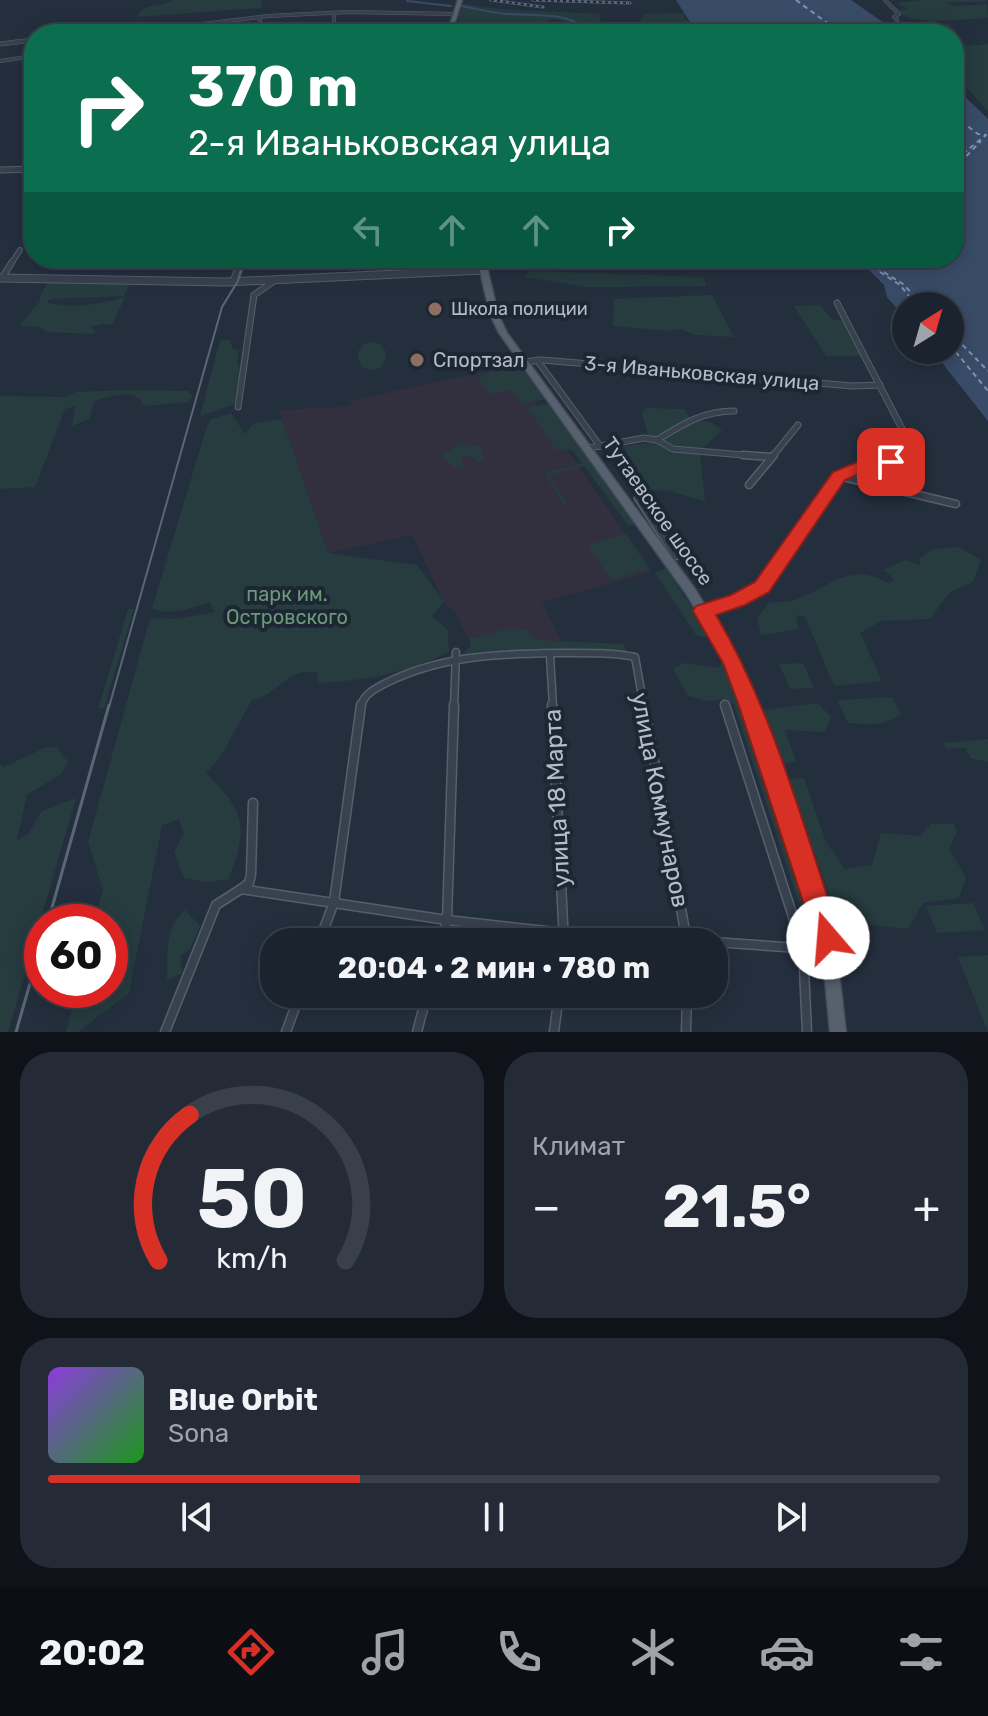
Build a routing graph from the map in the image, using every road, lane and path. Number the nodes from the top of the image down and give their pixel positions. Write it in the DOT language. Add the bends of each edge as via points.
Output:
graph roads {
  1 [pos="460,0"];
  2 [pos="885,0"];
  3 [pos="334,13"];
  4 [pos="456,14"];
  5 [pos="259,17"];
  6 [pos="897,20"];
  7 [pos="203,24"];
  8 [pos="261,24"];
  9 [pos="334,24"];
  10 [pos="452,24"];
  11 [pos="24,41"];
  12 [pos="0,44"];
  13 [pos="24,57"];
  14 [pos="0,61"];
  15 [pos="24,169"];
  16 [pos="0,170"];
  17 [pos="20,250"];
  18 [pos="239,268"];
  19 [pos="484,270"];
  20 [pos="1,278"];
  21 [pos="277,279"];
  22 [pos="234,282"];
  23 [pos="837,303"];
  24 [pos="537,360"];
  25 [pos="523,362"];
  26 [pos="880,385"];
  27 [pos="238,407"];
  28 [pos="734,411"];
  29 [pos="798,425"];
  30 [pos="657,440"];
  31 [pos="600,446"];
  32 [pos="589,448"];
  33 [pos="772,457"];
  34 [pos="839,476"];
  35 [pos="749,485"];
  36 [pos="638,498"];
  37 [pos="956,504"];
  38 [pos="649,523"];
  39 [pos="676,556"];
  40 [pos="703,611"];
  41 [pos="456,655"];
  42 [pos="550,655"];
  43 [pos="725,704"];
  44 [pos="253,803"];
  45 [pos="241,889"];
  46 [pos="334,902"];
  47 [pos="447,920"];
  48 [pos="324,928"];
  49 [pos="445,928"];
  50 [pos="502,928"];
  51 [pos="564,928"];
  52 [pos="685,928"];
  53 [pos="728,943"];
  54 [pos="803,948"];
  55 [pos="831,950"];
  56 [pos="295,1008"];
  57 [pos="423,1008"];
  58 [pos="557,1008"];
  59 [pos="687,1008"];
  60 [pos="165,1032"];
  61 [pos="286,1032"];
  62 [pos="417,1032"];
  63 [pos="554,1032"];
  64 [pos="686,1032"];
  65 [pos="807,1032"];
  66 [pos="838,1032"];
  1 -- 4 [label="main road"];
  2 -- 6 [label="street" via="899,14"];
  3 -- 4 [label="street"];
  3 -- 5 [label="street"];
  3 -- 9 [label="street"];
  4 -- 10 [label="main road"];
  5 -- 7 [label="street"];
  5 -- 8 [label="street"];
  11 -- 12 [label="street"];
  13 -- 14 [label="street"];
  15 -- 16 [label="street"];
  17 -- 20 [label="street"];
  18 -- 22 [label="street"];
  19 -- 21 [label="street"];
  19 -- 25 [label="main road, Тутаевское шоссе" via="498,323"];
  20 -- 22 [label="street"];
  21 -- 22 [label="street"];
  21 -- 27 [label="street" via="254,295"];
  23 -- 26 [label="street"];
  24 -- 25 [label="street, 3-я Иваньковская улица"];
  24 -- 26 [label="street, 3-я Иваньковская улица"];
  24 -- 31 [label="street"];
  25 -- 32 [label="main road, Тутаевское шоссе"];
  26 -- 34 [label="street" via="913,457 873,462"];
  28 -- 30 [label="street" via="693,418"];
  29 -- 33 [label="street"];
  30 -- 31 [label="street"];
  30 -- 33 [label="street" via="673,449"];
  31 -- 32 [label="street"];
  32 -- 38 [label="main road, Тутаевское шоссе"];
  33 -- 35 [label="street"];
  34 -- 37 [label="street"];
  34 -- 40 [label="street" via="762,587"];
  36 -- 38 [label="street"];
  38 -- 39 [label="street"];
  38 -- 40 [label="main road, Тутаевское шоссе"];
  40 -- 55 [label="main road, Тутаевское шоссе" via="733,662 752,712"];
  41 -- 42 [label="street"];
  41 -- 46 [label="street" via="410,671 362,701"];
  41 -- 47 [label="street"];
  42 -- 51 [label="street, улица 18 Марта"];
  42 -- 52 [label="street, улица Коммунаров" via="635,657"];
  43 -- 54 [label="street"];
  44 -- 45 [label="street" via="251,875"];
  45 -- 46 [label="street"];
  45 -- 60 [label="street" via="216,905"];
  46 -- 47 [label="street"];
  46 -- 48 [label="street"];
  47 -- 49 [label="street"];
  47 -- 50 [label="street"];
  53 -- 54 [label="street"];
  54 -- 55 [label="street"];
  54 -- 65 [label="street"];
  55 -- 66 [label="main road, Тутаевское шоссе"];
  56 -- 61 [label="street"];
  57 -- 62 [label="street"];
  58 -- 63 [label="street"];
  59 -- 64 [label="street"];
}
